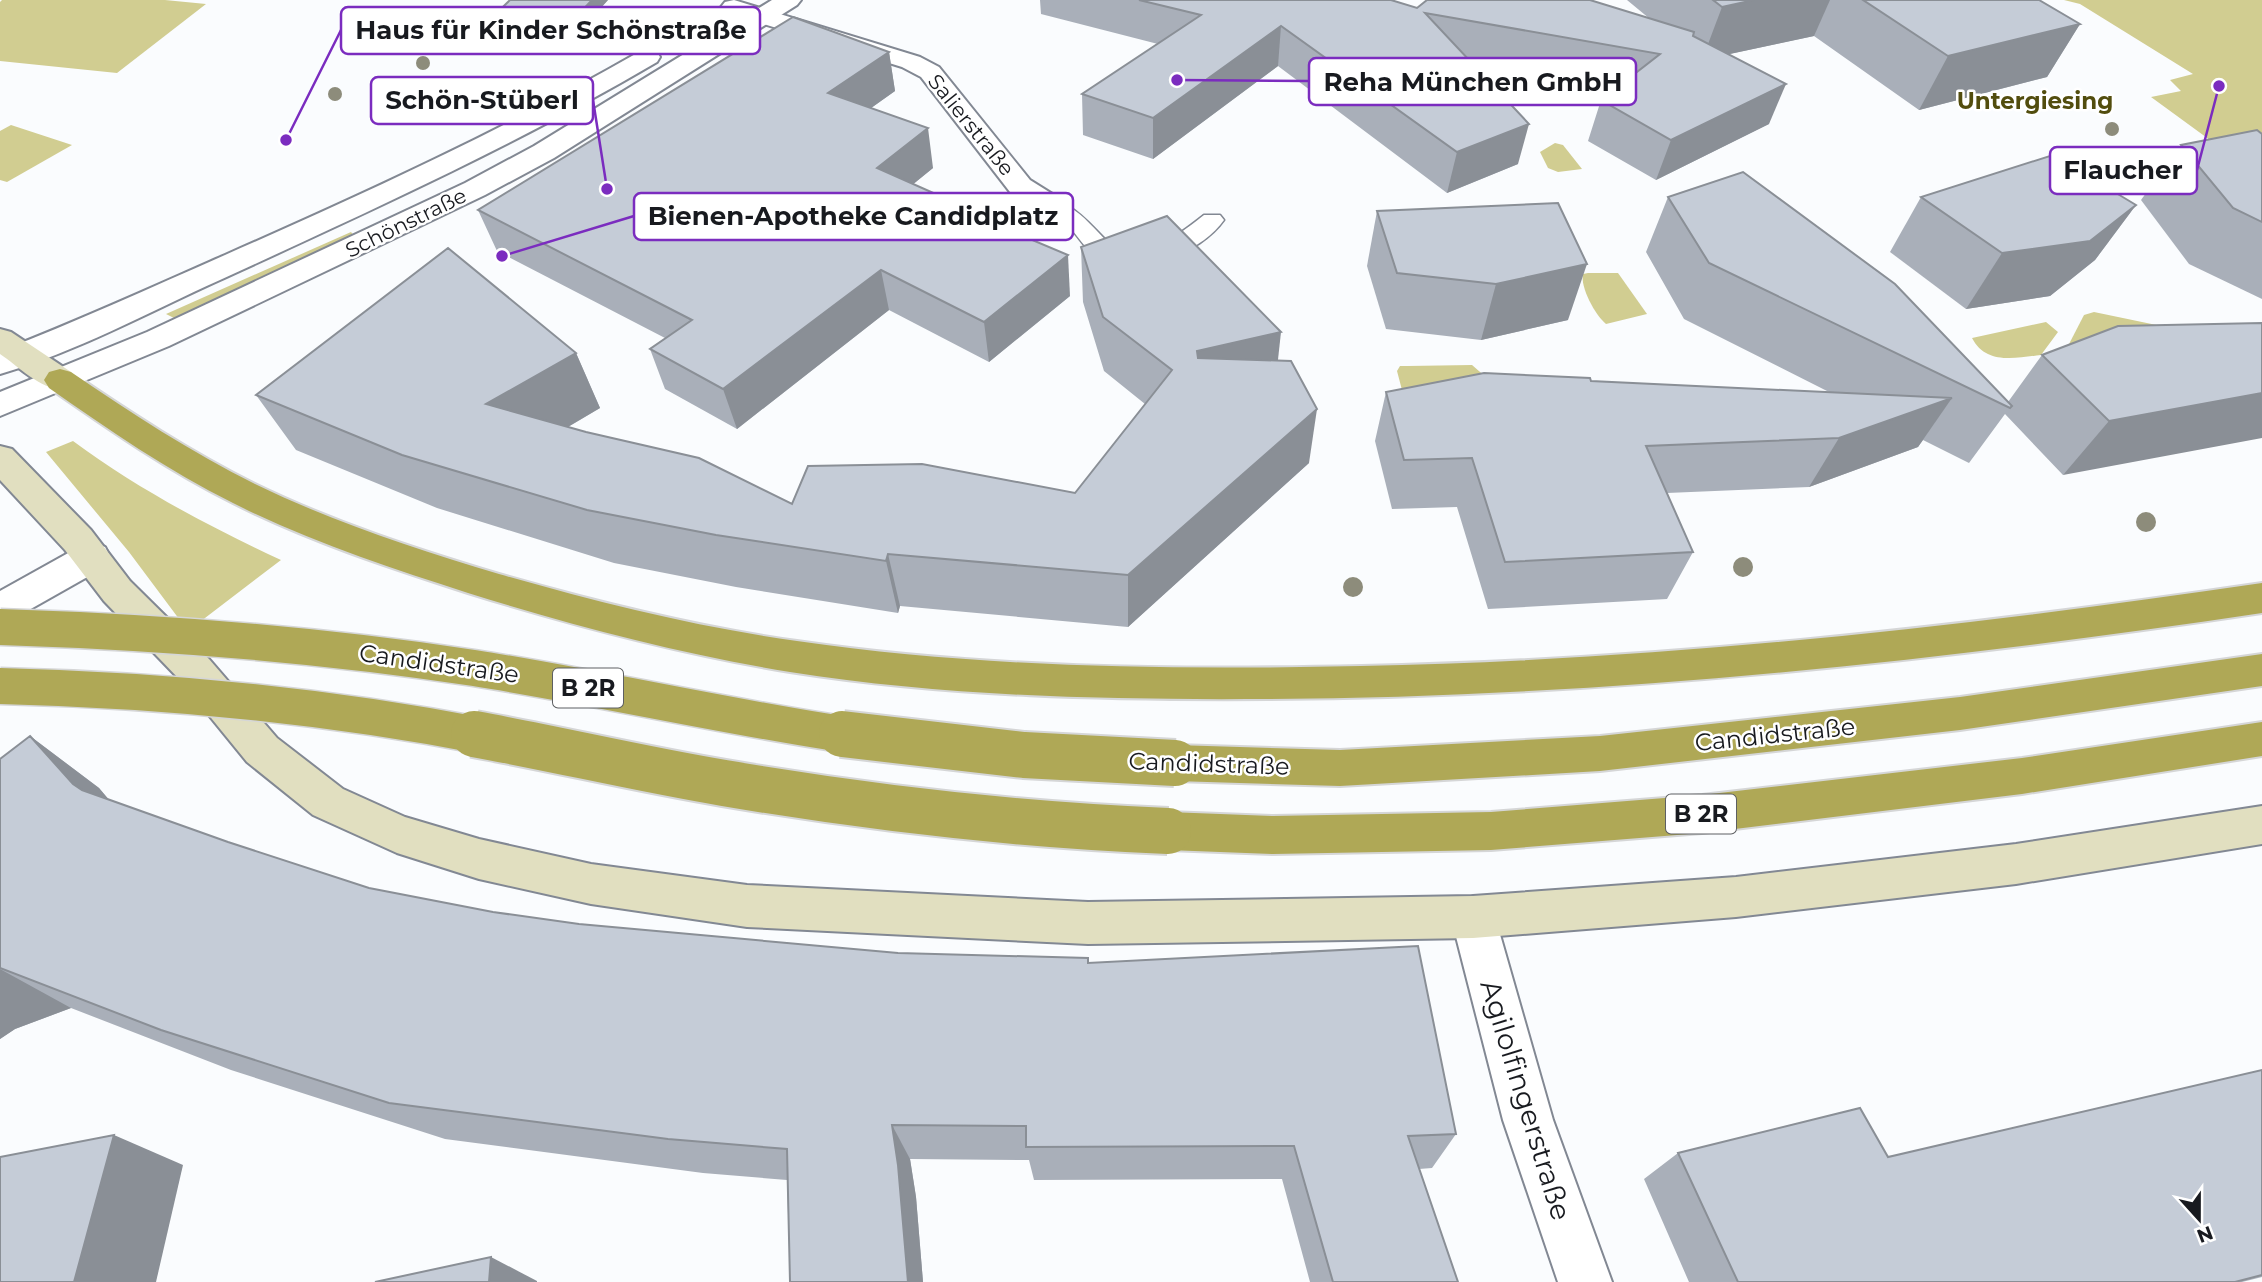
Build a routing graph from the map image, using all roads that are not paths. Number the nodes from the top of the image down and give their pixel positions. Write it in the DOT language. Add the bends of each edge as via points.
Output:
graph roads {
  1 [pos="758,6"];
  2 [pos="710,20"];
  3 [pos="665,47"];
  4 [pos="1044,201"];
  5 [pos="1212,220"];
  6 [pos="7,352"];
  7 [pos="60,380"];
  8 [pos="0,405"];
  9 [pos="0,458"];
  10 [pos="92,557"];
  11 [pos="2262,598"];
  12 [pos="0,609"];
  13 [pos="0,627"];
  14 [pos="2262,670"];
  15 [pos="0,686"];
  16 [pos="2262,739"];
  17 [pos="2262,825"];
  18 [pos="1473,916"];
  19 [pos="1584,1282"];
  1 -- 2 [label="street"];
  1 -- 4 [label="street, Salierstraße" via="930,72 1020,186"];
  1 -- 7 [label="street, Schönstraße" via="544,152 475,190 188,326"];
  3 -- 6 [label="street, Schönstraße" via="574,101 450,164 294,236"];
  4 -- 5 [label="lane" via="1078,222 1101,248 1119,258 1168,251"];
  6 -- 7 [label="main road"];
  7 -- 8 [label="street, Schönstraße"];
  7 -- 11 [label="highway" via="214,478 356,543 543,603 720,644 872,666 1128,682 1527,679 1895,649"];
  9 -- 10 [label="main road"];
  10 -- 12 [label="street"];
  10 -- 18 [label="main road" via="117,591 195,670 262,750 328,802 397,834 479,859 591,884 747,906 1088,923"];
  13 -- 14 [label="highway, Candidstraße / B 2R, bridge" via="111,630 301,645 474,668 774,723 974,749 1175,763 1338,768 1556,757 1751,739"];
  15 -- 16 [label="highway, B 2R, bridge" via="75,687 272,704 434,727 761,789 974,817 1107,829 1273,835 1491,831 1702,814 2022,776"];
  17 -- 18 [label="main road" via="2016,864 1736,897"];
  18 -- 19 [label="street, Agilolfingerstraße" via="1528,1120"];
}
